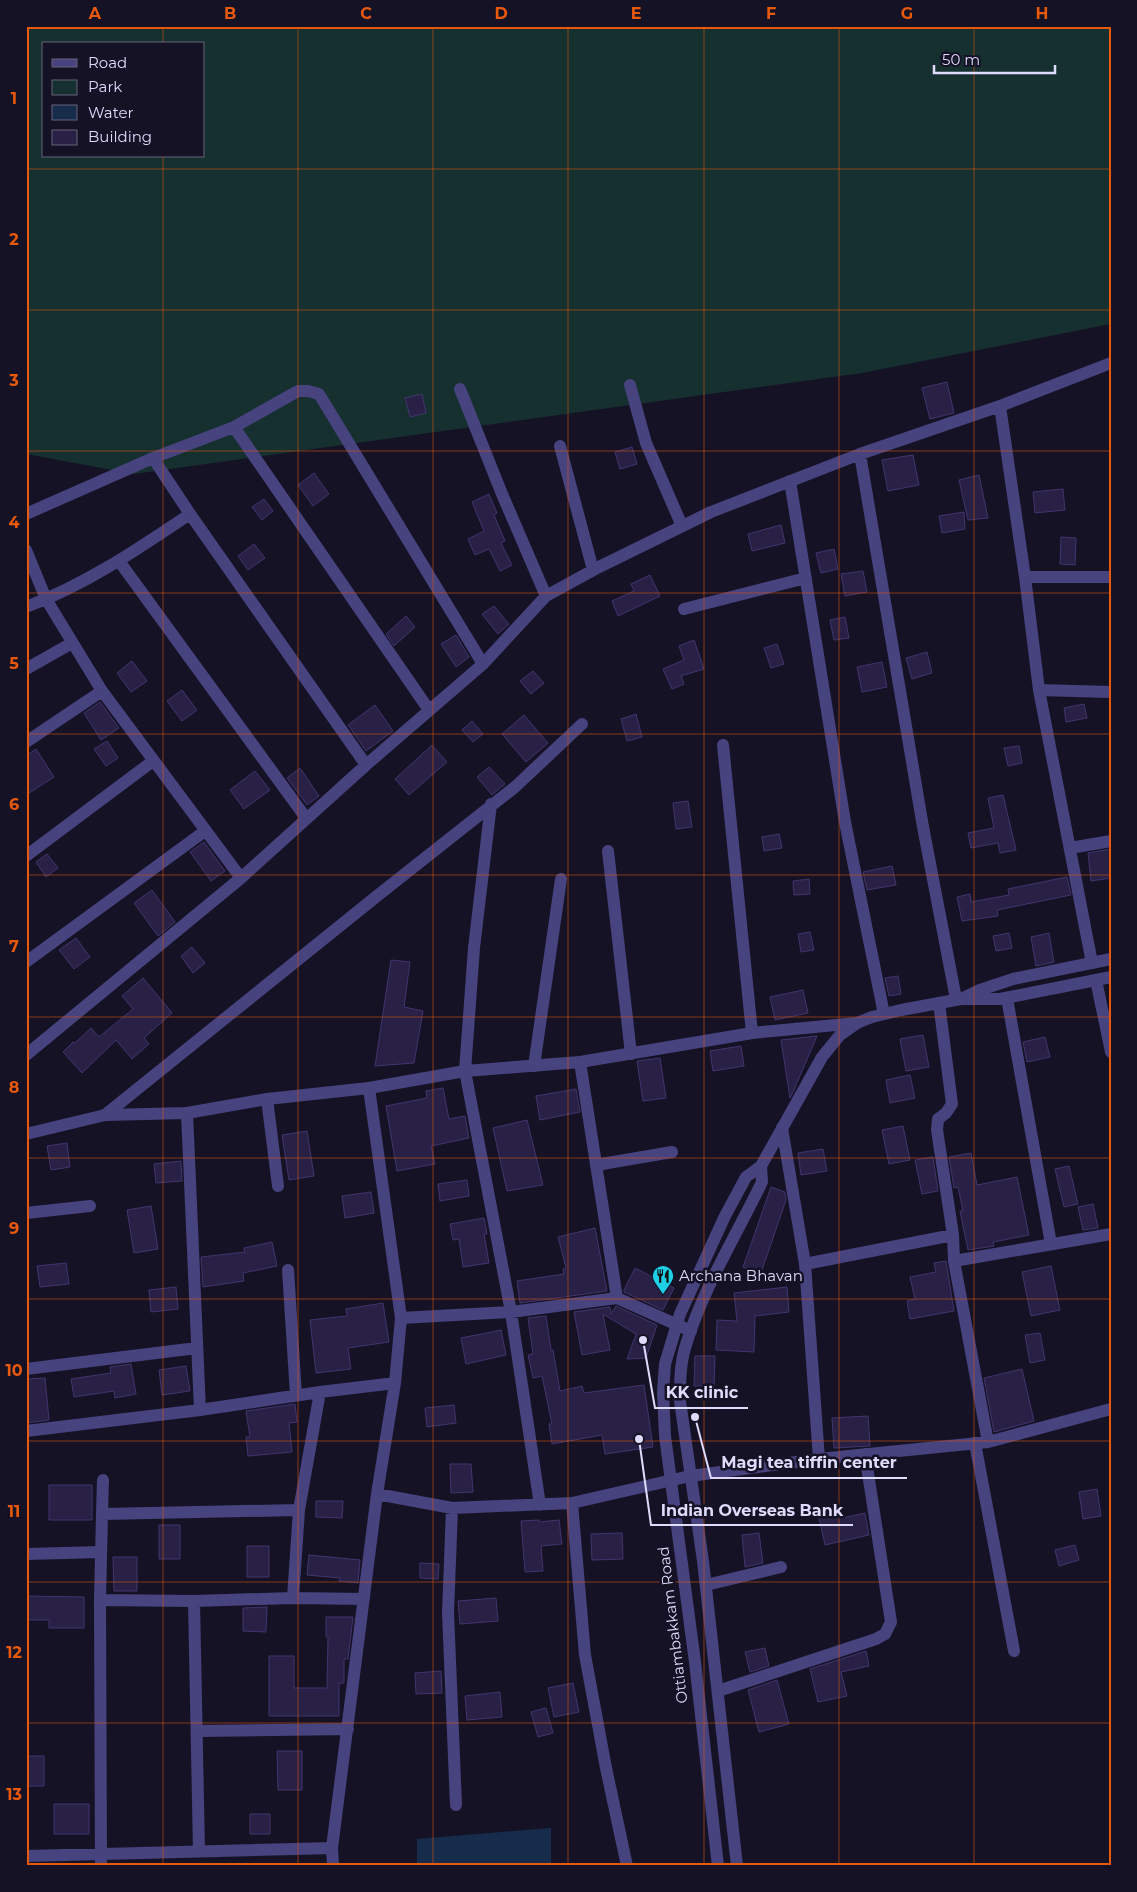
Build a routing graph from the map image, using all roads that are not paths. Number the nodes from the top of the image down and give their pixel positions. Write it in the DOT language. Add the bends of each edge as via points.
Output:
graph roads {
  1 [pos="1111,363"];
  2 [pos="630,385"];
  3 [pos="460,389"];
  4 [pos="1000,406"];
  5 [pos="234,427"];
  6 [pos="560,446"];
  7 [pos="860,454"];
  8 [pos="153,458"];
  9 [pos="790,481"];
  10 [pos="26,514"];
  11 [pos="190,514"];
  12 [pos="682,526"];
  13 [pos="26,550"];
  14 [pos="119,561"];
  15 [pos="594,570"];
  16 [pos="1025,577"];
  17 [pos="1111,577"];
  18 [pos="806,578"];
  19 [pos="546,596"];
  20 [pos="46,599"];
  21 [pos="26,607"];
  22 [pos="684,609"];
  23 [pos="72,643"];
  24 [pos="484,664"];
  25 [pos="26,669"];
  26 [pos="1039,690"];
  27 [pos="102,692"];
  28 [pos="1111,692"];
  29 [pos="429,710"];
  30 [pos="582,724"];
  31 [pos="26,742"];
  32 [pos="723,745"];
  33 [pos="153,761"];
  34 [pos="366,765"];
  35 [pos="491,804"];
  36 [pos="306,818"];
  37 [pos="205,831"];
  38 [pos="1111,842"];
  39 [pos="1070,848"];
  40 [pos="608,851"];
  41 [pos="26,856"];
  42 [pos="241,878"];
  43 [pos="561,879"];
  44 [pos="1111,959"];
  45 [pos="26,962"];
  46 [pos="1092,963"];
  47 [pos="1111,977"];
  48 [pos="1096,980"];
  49 [pos="1007,998"];
  50 [pos="959,999"];
  51 [pos="939,1003"];
  52 [pos="884,1014"];
  53 [pos="857,1023"];
  54 [pos="752,1033"];
  55 [pos="1111,1052"];
  56 [pos="631,1054"];
  57 [pos="26,1055"];
  58 [pos="580,1062"];
  59 [pos="534,1066"];
  60 [pos="465,1071"];
  61 [pos="369,1088"];
  62 [pos="267,1099"];
  63 [pos="187,1113"];
  64 [pos="105,1115"];
  65 [pos="782,1128"];
  66 [pos="26,1134"];
  67 [pos="672,1152"];
  68 [pos="596,1165"];
  69 [pos="761,1166"];
  70 [pos="278,1186"];
  71 [pos="90,1206"];
  72 [pos="26,1213"];
  73 [pos="1111,1234"];
  74 [pos="953,1235"];
  75 [pos="1051,1244"];
  76 [pos="954,1261"];
  77 [pos="804,1264"];
  78 [pos="288,1270"];
  79 [pos="617,1298"];
  80 [pos="511,1312"];
  81 [pos="401,1318"];
  82 [pos="676,1324"];
  83 [pos="691,1331"];
  84 [pos="197,1348"];
  85 [pos="26,1368"];
  86 [pos="395,1383"];
  87 [pos="320,1392"];
  88 [pos="296,1395"];
  89 [pos="1111,1409"];
  90 [pos="200,1410"];
  91 [pos="26,1431"];
  92 [pos="981,1442"];
  93 [pos="865,1454"];
  94 [pos="819,1459"];
  95 [pos="690,1476"];
  96 [pos="103,1480"];
  97 [pos="671,1482"];
  98 [pos="377,1494"];
  99 [pos="572,1503"];
  100 [pos="540,1505"];
  101 [pos="452,1508"];
  102 [pos="299,1510"];
  103 [pos="102,1514"];
  104 [pos="101,1552"];
  105 [pos="26,1554"];
  106 [pos="781,1567"];
  107 [pos="706,1585"];
  108 [pos="293,1598"];
  109 [pos="364,1599"];
  110 [pos="100,1600"];
  111 [pos="194,1601"];
  112 [pos="1014,1651"];
  113 [pos="718,1692"];
  114 [pos="348,1729"];
  115 [pos="197,1731"];
  116 [pos="456,1806"];
  117 [pos="332,1848"];
  118 [pos="199,1851"];
  119 [pos="26,1856"];
  120 [pos="101,1860"];
  121 [pos="333,1866"];
  122 [pos="627,1866"];
  123 [pos="718,1866"];
  124 [pos="737,1866"];
  1 -- 4 [label="street"];
  2 -- 12 [label="street" via="646,443"];
  3 -- 19 [label="street"];
  4 -- 7 [label="street"];
  4 -- 16 [label="street"];
  5 -- 8 [label="street"];
  5 -- 24 [label="street" via="298,392 320,394"];
  5 -- 29 [label="street"];
  6 -- 15 [label="street"];
  7 -- 9 [label="street"];
  7 -- 50 [label="street" via="923,827"];
  8 -- 10 [label="street"];
  8 -- 11 [label="street"];
  9 -- 12 [label="street"];
  9 -- 18 [label="street"];
  11 -- 14 [label="street"];
  11 -- 34 [label="street"];
  12 -- 15 [label="street"];
  13 -- 20 [label="street"];
  14 -- 20 [label="street"];
  14 -- 36 [label="street"];
  15 -- 19 [label="street"];
  16 -- 17 [label="street"];
  16 -- 26 [label="street"];
  18 -- 22 [label="street"];
  18 -- 52 [label="street" via="845,822"];
  19 -- 24 [label="street"];
  20 -- 21 [label="street"];
  20 -- 23 [label="street"];
  23 -- 25 [label="street"];
  23 -- 27 [label="street"];
  24 -- 29 [label="street"];
  26 -- 28 [label="street"];
  26 -- 39 [label="street"];
  27 -- 31 [label="street"];
  27 -- 33 [label="street"];
  29 -- 34 [label="street"];
  30 -- 35 [label="street" via="515,788"];
  32 -- 54 [label="street"];
  33 -- 37 [label="street"];
  33 -- 41 [label="street"];
  34 -- 36 [label="street"];
  35 -- 60 [label="street" via="474,948"];
  35 -- 64 [label="street"];
  36 -- 42 [label="street"];
  37 -- 42 [label="street"];
  37 -- 45 [label="street"];
  38 -- 39 [label="street"];
  39 -- 46 [label="street"];
  40 -- 56 [label="street"];
  42 -- 57 [label="street"];
  43 -- 59 [label="street"];
  44 -- 46 [label="street, Ottiambakkam Road"];
  46 -- 50 [label="street, Ottiambakkam Road" via="1013,979"];
  47 -- 48 [label="street, Ottiambakkam Road"];
  48 -- 49 [label="street, Ottiambakkam Road"];
  48 -- 55 [label="street"];
  49 -- 50 [label="street, Ottiambakkam Road"];
  49 -- 75 [label="street"];
  50 -- 51 [label="street, Ottiambakkam Road"];
  51 -- 52 [label="street, Ottiambakkam Road"];
  51 -- 74 [label="street" via="952,1104 938,1119 937,1130"];
  52 -- 53 [label="street, Ottiambakkam Road"];
  53 -- 54 [label="street"];
  53 -- 65 [label="street, Ottiambakkam Road" via="840,1035 822,1058"];
  54 -- 56 [label="street"];
  56 -- 58 [label="street"];
  58 -- 59 [label="street"];
  58 -- 68 [label="street"];
  59 -- 60 [label="street"];
  60 -- 61 [label="street"];
  60 -- 80 [label="street"];
  61 -- 62 [label="street"];
  61 -- 81 [label="street"];
  62 -- 63 [label="street"];
  62 -- 70 [label="street"];
  63 -- 64 [label="street"];
  63 -- 84 [label="street"];
  64 -- 66 [label="street"];
  65 -- 69 [label="street, Ottiambakkam Road"];
  65 -- 77 [label="street"];
  67 -- 68 [label="street"];
  68 -- 79 [label="street"];
  69 -- 82 [label="street, Ottiambakkam Road" via="746,1177 725,1216"];
  69 -- 83 [label="street, Ottiambakkam Road" via="762,1182"];
  71 -- 72 [label="street"];
  73 -- 75 [label="street"];
  74 -- 76 [label="street"];
  74 -- 77 [label="street"];
  75 -- 76 [label="street"];
  76 -- 92 [label="street"];
  77 -- 94 [label="street"];
  78 -- 88 [label="street"];
  79 -- 80 [label="street"];
  79 -- 82 [label="street"];
  80 -- 81 [label="street"];
  80 -- 100 [label="street"];
  81 -- 86 [label="street"];
  82 -- 83 [label="street"];
  82 -- 97 [label="street, Ottiambakkam Road" via="665,1364 662,1392"];
  83 -- 95 [label="street, Ottiambakkam Road" via="680,1378"];
  84 -- 85 [label="street"];
  84 -- 90 [label="street"];
  86 -- 87 [label="street"];
  86 -- 98 [label="street"];
  87 -- 88 [label="street"];
  87 -- 102 [label="street"];
  88 -- 90 [label="street"];
  89 -- 92 [label="street"];
  90 -- 91 [label="street"];
  92 -- 93 [label="street"];
  92 -- 112 [label="street"];
  93 -- 94 [label="street"];
  93 -- 113 [label="street" via="891,1622 884,1634 876,1640"];
  94 -- 95 [label="street"];
  95 -- 97 [label="street"];
  95 -- 107 [label="street, Ottiambakkam Road"];
  96 -- 103 [label="street"];
  97 -- 99 [label="street"];
  97 -- 123 [label="street, Ottiambakkam Road"];
  98 -- 101 [label="street"];
  98 -- 109 [label="street"];
  99 -- 100 [label="street"];
  99 -- 122 [label="street" via="586,1656"];
  100 -- 101 [label="street"];
  101 -- 116 [label="street" via="448,1613"];
  102 -- 103 [label="street"];
  102 -- 108 [label="street"];
  103 -- 104 [label="street"];
  104 -- 105 [label="street"];
  104 -- 110 [label="street"];
  106 -- 107 [label="street"];
  107 -- 113 [label="street, Ottiambakkam Road"];
  108 -- 109 [label="street"];
  108 -- 111 [label="street"];
  109 -- 114 [label="street"];
  110 -- 111 [label="street"];
  110 -- 120 [label="street"];
  111 -- 115 [label="street"];
  113 -- 124 [label="street, Ottiambakkam Road"];
  114 -- 115 [label="street"];
  114 -- 117 [label="street"];
  115 -- 118 [label="street"];
  117 -- 118 [label="street"];
  117 -- 121 [label="street"];
  118 -- 120 [label="street"];
  119 -- 120 [label="street"];
}
